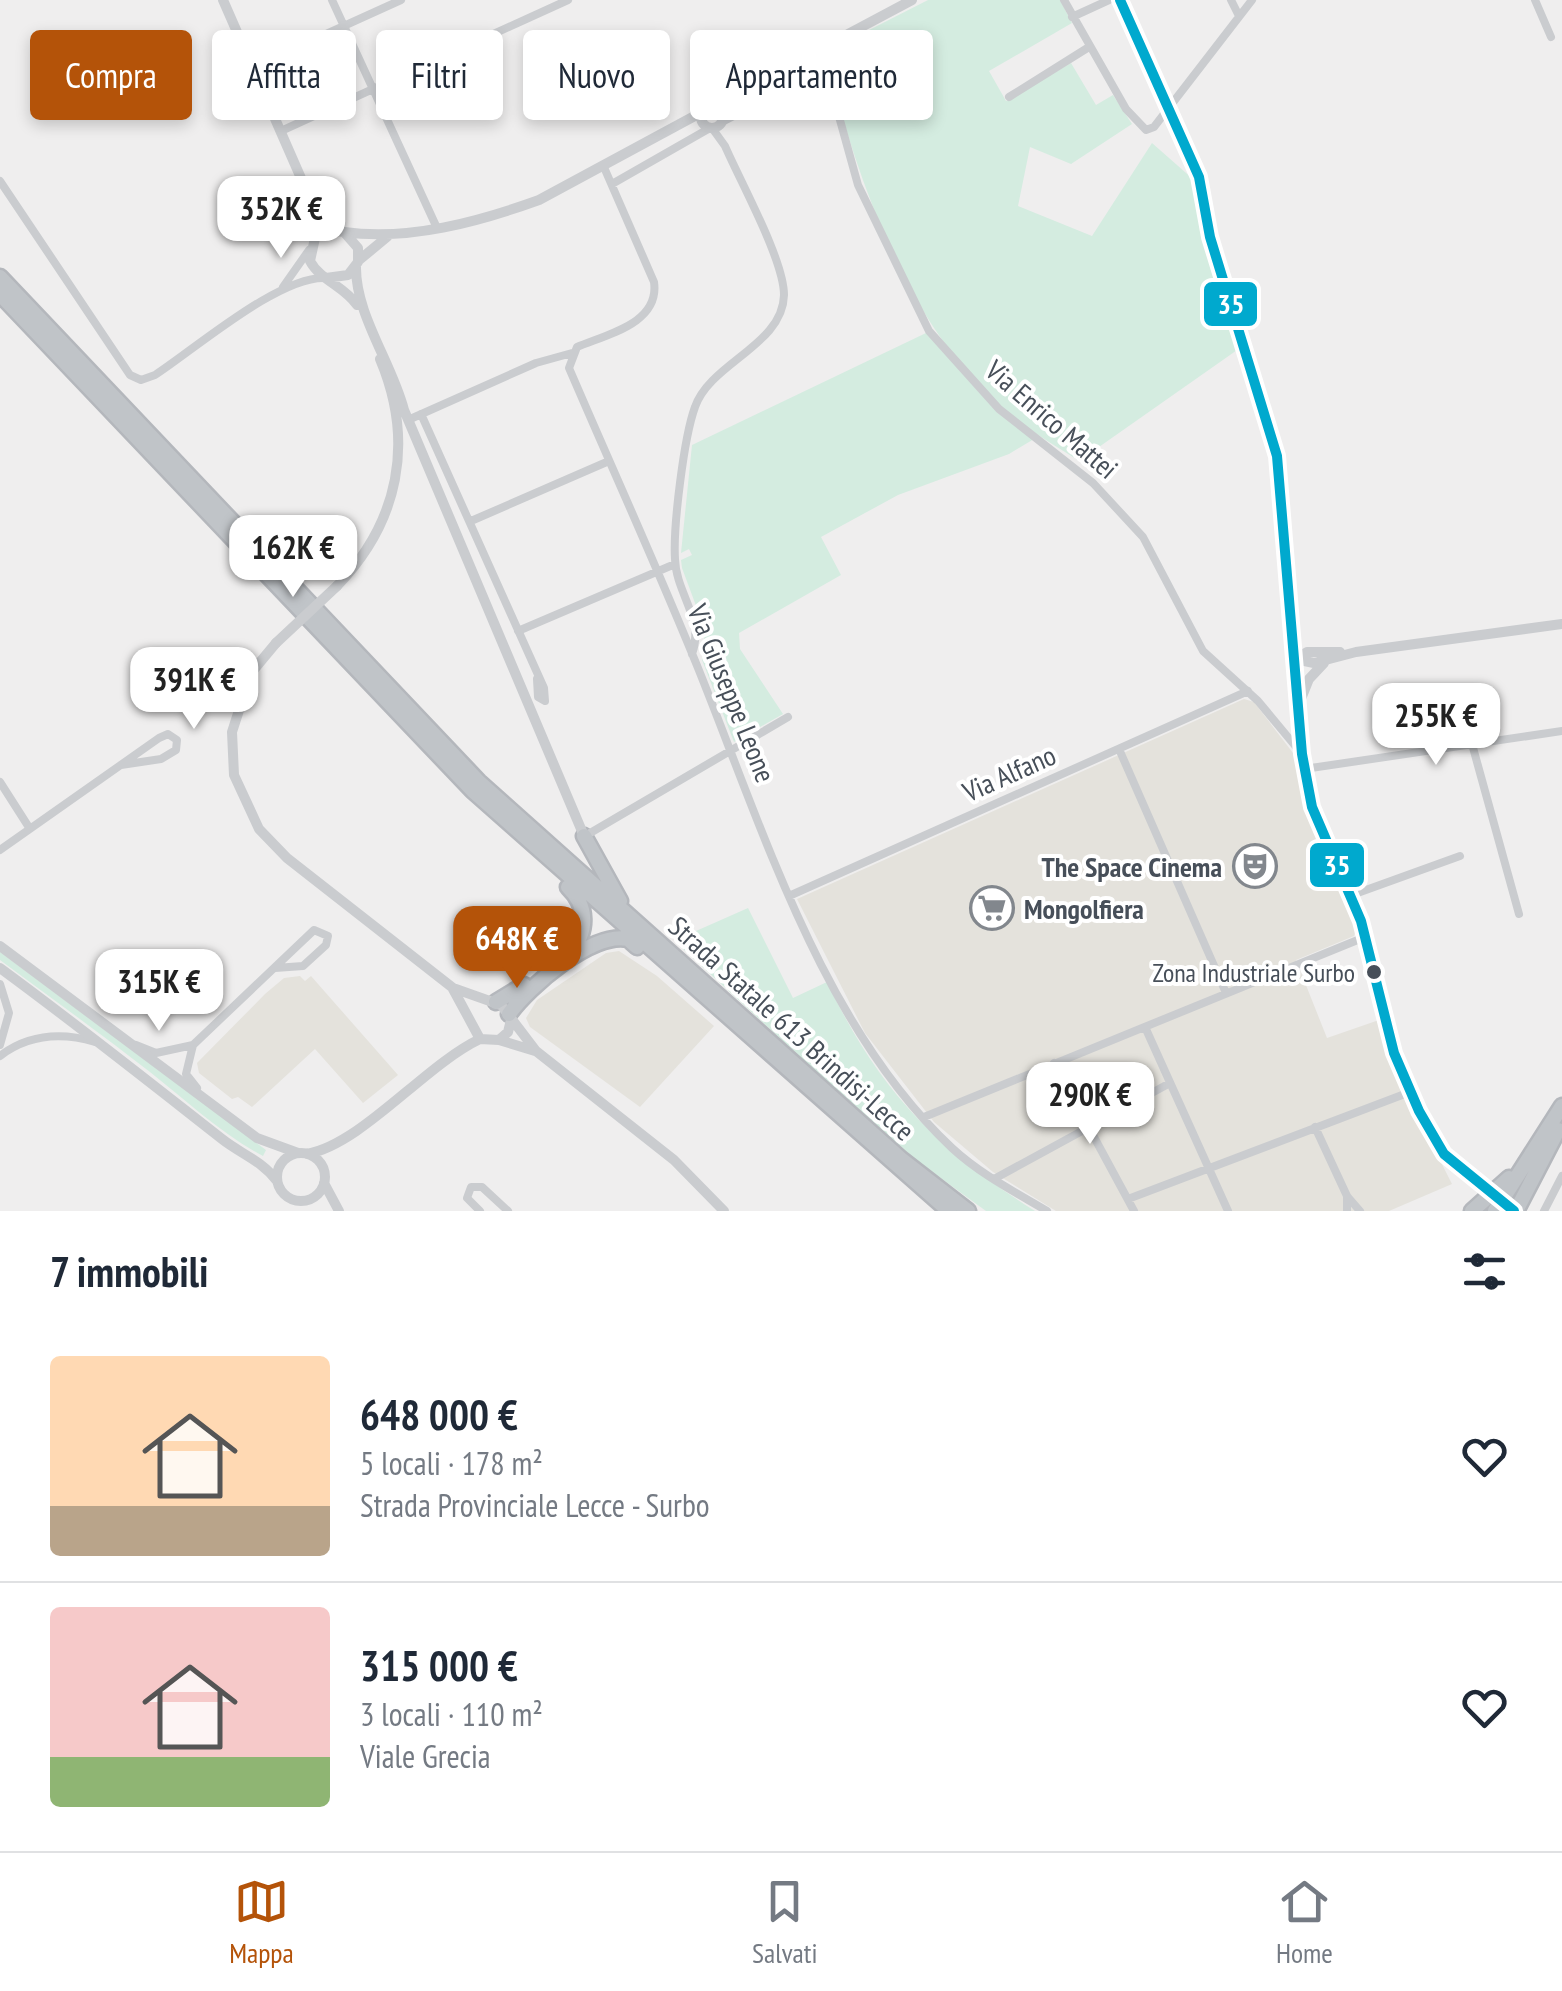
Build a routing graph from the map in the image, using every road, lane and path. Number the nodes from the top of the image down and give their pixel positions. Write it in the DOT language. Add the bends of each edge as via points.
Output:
graph roads {
  1 [pos="224,0"];
  2 [pos="332,0"];
  3 [pos="401,0"];
  4 [pos="568,0"];
  5 [pos="912,0"];
  6 [pos="1064,0"];
  7 [pos="1110,0"];
  8 [pos="1120,0"];
  9 [pos="1231,0"];
  10 [pos="1252,0"];
  11 [pos="1535,0"];
  12 [pos="1239,16"];
  13 [pos="1072,17"];
  14 [pos="344,26"];
  15 [pos="237,30"];
  16 [pos="335,30"];
  17 [pos="854,30"];
  18 [pos="1551,37"];
  19 [pos="1090,46"];
  20 [pos="374,91"];
  21 [pos="1009,96"];
  22 [pos="1168,104"];
  23 [pos="690,118"];
  24 [pos="277,120"];
  25 [pos="713,120"];
  26 [pos="718,120"];
  27 [pos="721,120"];
  28 [pos="726,120"];
  29 [pos="840,120"];
  30 [pos="716,125"];
  31 [pos="281,130"];
  32 [pos="658,136"];
  33 [pos="603,165"];
  34 [pos="296,166"];
  35 [pos="0,181"];
  36 [pos="612,184"];
  37 [pos="437,228"];
  38 [pos="341,231"];
  39 [pos="406,232"];
  40 [pos="313,242"];
  41 [pos="356,266"];
  42 [pos="0,278"];
  43 [pos="326,278"];
  44 [pos="0,294"];
  45 [pos="276,294"];
  46 [pos="357,305"];
  47 [pos="572,353"];
  48 [pos="421,414"];
  49 [pos="408,420"];
  50 [pos="609,461"];
  51 [pos="470,521"];
  52 [pos="675,564"];
  53 [pos="656,571"];
  54 [pos="1292,618"];
  55 [pos="1562,624"];
  56 [pos="518,631"];
  57 [pos="692,654"];
  58 [pos="1330,655"];
  59 [pos="1295,659"];
  60 [pos="538,678"];
  61 [pos="1248,691"];
  62 [pos="1299,710"];
  63 [pos="788,716"];
  64 [pos="1562,731"];
  65 [pos="1472,744"];
  66 [pos="1119,749"];
  67 [pos="731,750"];
  68 [pos="1302,754"];
  69 [pos="121,766"];
  70 [pos="1304,769"];
  71 [pos="0,782"];
  72 [pos="514,828"];
  73 [pos="30,829"];
  74 [pos="584,836"];
  75 [pos="0,850"];
  76 [pos="1460,856"];
  77 [pos="1352,894"];
  78 [pos="789,896"];
  79 [pos="1519,914"];
  80 [pos="1365,937"];
  81 [pos="0,946"];
  82 [pos="0,968"];
  83 [pos="275,968"];
  84 [pos="687,968"];
  85 [pos="0,984"];
  86 [pos="453,988"];
  87 [pos="1226,993"];
  88 [pos="492,1002"];
  89 [pos="716,1009"];
  90 [pos="510,1017"];
  91 [pos="1145,1027"];
  92 [pos="474,1031"];
  93 [pos="499,1040"];
  94 [pos="128,1043"];
  95 [pos="193,1045"];
  96 [pos="0,1046"];
  97 [pos="106,1046"];
  98 [pos="536,1051"];
  99 [pos="0,1056"];
  100 [pos="1054,1064"];
  101 [pos="1170,1083"];
  102 [pos="1410,1092"];
  103 [pos="1562,1106"];
  104 [pos="223,1113"];
  105 [pos="924,1117"];
  106 [pos="1089,1126"];
  107 [pos="1558,1126"];
  108 [pos="1316,1127"];
  109 [pos="344,1138"];
  110 [pos="302,1154"];
  111 [pos="902,1159"];
  112 [pos="1209,1168"];
  113 [pos="1562,1176"];
  114 [pos="325,1179"];
  115 [pos="994,1179"];
  116 [pos="277,1180"];
  117 [pos="1484,1190"];
  118 [pos="1347,1196"];
  119 [pos="1128,1199"];
  120 [pos="304,1201"];
  121 [pos="314,1211"];
  122 [pos="339,1211"];
  123 [pos="480,1211"];
  124 [pos="508,1211"];
  125 [pos="724,1211"];
  126 [pos="949,1211"];
  127 [pos="968,1211"];
  128 [pos="976,1211"];
  129 [pos="1047,1211"];
  130 [pos="1134,1211"];
  131 [pos="1228,1211"];
  132 [pos="1347,1211"];
  133 [pos="1360,1211"];
  134 [pos="1472,1211"];
  135 [pos="1495,1211"];
  136 [pos="1505,1211"];
  137 [pos="1516,1211"];
  138 [pos="1544,1211"];
  1 -- 15 [label="street"];
  2 -- 14 [label="street"];
  3 -- 14 [label="street"];
  4 -- 20 [label="street"];
  5 -- 17 [label="street"];
  6 -- 13 [label="street"];
  7 -- 13 [label="street"];
  8 -- 22 [label="street"];
  9 -- 12 [label="street"];
  10 -- 12 [label="street"];
  11 -- 18 [label="street"];
  12 -- 22 [label="street"];
  13 -- 19 [label="street"];
  14 -- 16 [label="street"];
  14 -- 20 [label="street"];
  19 -- 21 [label="street"];
  19 -- 22 [label="street" via="1146,130"];
  20 -- 31 [label="street"];
  20 -- 37 [label="street"];
  22 -- 54 [label="street" via="1198,177 1276,456"];
  23 -- 32 [label="street"];
  24 -- 31 [label="street"];
  25 -- 30 [label="street"];
  26 -- 30 [label="street"];
  27 -- 30 [label="street"];
  28 -- 30 [label="street"];
  29 -- 61 [label="street, Via Enrico Mattei" via="858,185 929,331 999,409 1094,482 1143,537 1203,652"];
  30 -- 32 [label="street"];
  30 -- 36 [label="street"];
  30 -- 52 [label="street" via="779,269 784,298 774,323 707,387 694,409"];
  31 -- 34 [label="street"];
  32 -- 33 [label="street"];
  33 -- 36 [label="street"];
  33 -- 37 [label="street" via="539,200"];
  34 -- 38 [label="street"];
  34 -- 40 [label="street" via="313,210"];
  35 -- 45 [label="street" via="130,375 141,380"];
  36 -- 47 [label="street" via="656,298 643,317"];
  37 -- 39 [label="street"];
  38 -- 39 [label="street"];
  38 -- 40 [label="street"];
  38 -- 41 [label="street" via="358,248"];
  39 -- 41 [label="street" via="379,241"];
  40 -- 43 [label="street" via="314,269"];
  40 -- 45 [label="street"];
  41 -- 43 [label="street" via="341,278"];
  41 -- 46 [label="street"];
  41 -- 49 [label="street" via="358,292"];
  42 -- 84 [label="highway, Strada Statale 613 Brindisi-Lecce" via="479,782"];
  43 -- 45 [label="street"];
  43 -- 46 [label="street"];
  44 -- 72 [label="highway, Strada Statale 613 Brindisi-Lecce"];
  46 -- 86 [label="street, bridge" via="396,404 398,472 388,514 370,548 251,673 232,732 234,775 248,812 287,858"];
  47 -- 48 [label="street"];
  47 -- 50 [label="street, Via Giuseppe Leone" via="569,368"];
  48 -- 49 [label="street"];
  48 -- 51 [label="street"];
  49 -- 74 [label="street"];
  50 -- 51 [label="street"];
  50 -- 53 [label="street, Via Giuseppe Leone"];
  51 -- 56 [label="street"];
  52 -- 53 [label="street"];
  52 -- 57 [label="street" via="698,630"];
  53 -- 56 [label="street"];
  53 -- 57 [label="street, Via Giuseppe Leone"];
  54 -- 58 [label="street" via="1302,639"];
  54 -- 59 [label="street"];
  55 -- 58 [label="street"];
  56 -- 60 [label="street"];
  57 -- 67 [label="street, Via Giuseppe Leone"];
  58 -- 59 [label="street" via="1307,652"];
  58 -- 62 [label="street" via="1309,679"];
  59 -- 62 [label="street"];
  61 -- 66 [label="street, Via Alfano"];
  61 -- 68 [label="street, Via Enrico Mattei"];
  62 -- 68 [label="street"];
  63 -- 67 [label="street"];
  64 -- 65 [label="street"];
  65 -- 70 [label="street"];
  65 -- 79 [label="street"];
  66 -- 78 [label="street, Via Alfano"];
  66 -- 87 [label="street"];
  67 -- 74 [label="street"];
  67 -- 78 [label="street, Via Giuseppe Leone"];
  68 -- 70 [label="street"];
  69 -- 69 [label="street" via="160,759 176,750 177,740 159,738"];
  69 -- 73 [label="street"];
  70 -- 77 [label="street" via="1312,807"];
  71 -- 73 [label="street"];
  72 -- 88 [label="highway" via="575,893 583,922 580,941 565,956"];
  72 -- 89 [label="highway, Strada Statale 613 Brindisi-Lecce"];
  73 -- 75 [label="street"];
  74 -- 84 [label="highway" via="612,892"];
  76 -- 77 [label="street"];
  77 -- 80 [label="street"];
  78 -- 105 [label="street, Via Giuseppe Leone" via="854,1022"];
  80 -- 87 [label="street"];
  80 -- 102 [label="street"];
  81 -- 94 [label="street"];
  82 -- 97 [label="street"];
  83 -- 83 [label="street" via="304,966 328,936 314,930"];
  83 -- 95 [label="street"];
  84 -- 111 [label="highway, Strada Statale 613 Brindisi-Lecce"];
  85 -- 96 [label="street" via="8,1012"];
  86 -- 88 [label="street"];
  86 -- 92 [label="street"];
  87 -- 91 [label="street"];
  88 -- 90 [label="street"];
  88 -- 92 [label="street" via="478,1007"];
  89 -- 90 [label="highway" via="694,998 628,939 613,936 585,948 522,996"];
  89 -- 126 [label="highway, Strada Statale 613 Brindisi-Lecce"];
  90 -- 93 [label="street"];
  90 -- 98 [label="street"];
  91 -- 100 [label="street"];
  91 -- 101 [label="street"];
  92 -- 93 [label="street"];
  92 -- 109 [label="street"];
  93 -- 98 [label="street"];
  94 -- 95 [label="street" via="156,1053"];
  94 -- 104 [label="street"];
  95 -- 104 [label="street" via="186,1074"];
  97 -- 99 [label="street" via="70,1036 39,1037"];
  97 -- 116 [label="street"];
  98 -- 125 [label="street" via="674,1160"];
  100 -- 105 [label="street"];
  100 -- 106 [label="street"];
  101 -- 106 [label="street"];
  101 -- 112 [label="street"];
  102 -- 108 [label="street"];
  102 -- 117 [label="street" via="1444,1154"];
  103 -- 107 [label="highway"];
  104 -- 110 [label="street" via="272,1147"];
  105 -- 115 [label="street, Via Giuseppe Leone"];
  106 -- 115 [label="street"];
  106 -- 119 [label="street"];
  107 -- 134 [label="highway"];
  107 -- 135 [label="highway"];
  107 -- 136 [label="highway"];
  107 -- 137 [label="highway"];
  108 -- 112 [label="street"];
  108 -- 118 [label="street"];
  109 -- 110 [label="street"];
  109 -- 114 [label="street"];
  110 -- 114 [label="street" via="319,1161"];
  110 -- 116 [label="street" via="280,1166"];
  111 -- 127 [label="highway, Strada Statale 613 Brindisi-Lecce"];
  111 -- 128 [label="highway"];
  112 -- 119 [label="street"];
  112 -- 131 [label="street"];
  113 -- 138 [label="street"];
  114 -- 120 [label="street" via="317,1196"];
  114 -- 122 [label="street"];
  115 -- 129 [label="street, Via Giuseppe Leone"];
  116 -- 120 [label="street" via="283,1194"];
  118 -- 132 [label="street"];
  118 -- 133 [label="street"];
  119 -- 130 [label="street"];
  120 -- 121 [label="street"];
  123 -- 124 [label="street" via="467,1198 470,1188 482,1187"];
}
